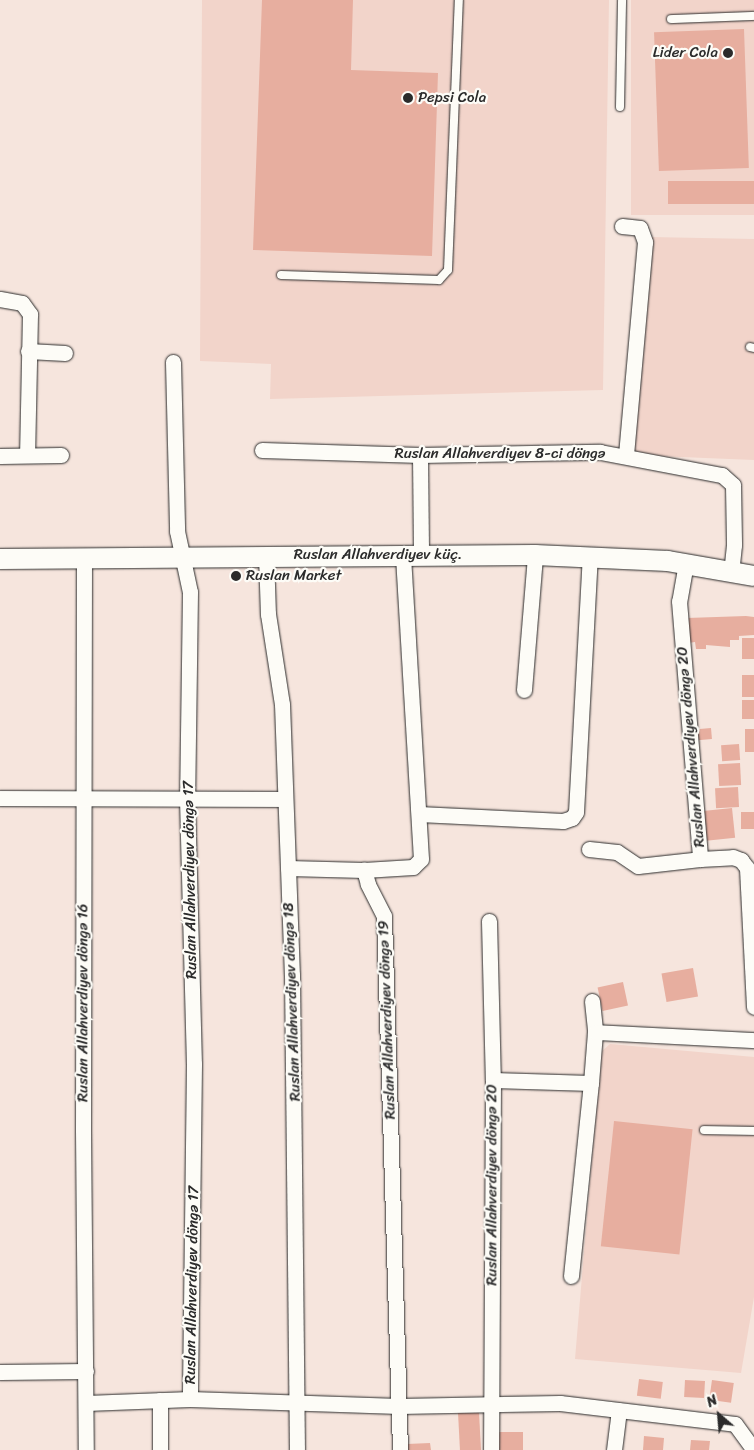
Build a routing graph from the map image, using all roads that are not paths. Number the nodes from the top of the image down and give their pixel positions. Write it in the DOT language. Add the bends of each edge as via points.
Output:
graph roads {
  1 [pos="459,0"];
  2 [pos="622,0"];
  3 [pos="754,16"];
  4 [pos="671,19"];
  5 [pos="620,107"];
  6 [pos="622,226"];
  7 [pos="281,275"];
  8 [pos="0,299"];
  9 [pos="28,351"];
  10 [pos="65,353"];
  11 [pos="173,362"];
  12 [pos="262,450"];
  13 [pos="27,454"];
  14 [pos="61,455"];
  15 [pos="420,455"];
  16 [pos="0,456"];
  17 [pos="626,456"];
  18 [pos="412,554"];
  19 [pos="266,555"];
  20 [pos="535,555"];
  21 [pos="84,557"];
  22 [pos="184,557"];
  23 [pos="590,557"];
  24 [pos="0,559"];
  25 [pos="686,563"];
  26 [pos="731,573"];
  27 [pos="754,576"];
  28 [pos="524,690"];
  29 [pos="0,798"];
  30 [pos="187,798"];
  31 [pos="85,799"];
  32 [pos="285,799"];
  33 [pos="419,814"];
  34 [pos="589,849"];
  35 [pos="700,859"];
  36 [pos="288,868"];
  37 [pos="364,870"];
  38 [pos="489,921"];
  39 [pos="592,1001"];
  40 [pos="754,1007"];
  41 [pos="595,1032"];
  42 [pos="754,1040"];
  43 [pos="493,1080"];
  44 [pos="591,1083"];
  45 [pos="704,1130"];
  46 [pos="754,1131"];
  47 [pos="571,1276"];
  48 [pos="86,1371"];
  49 [pos="0,1372"];
  50 [pos="190,1399"];
  51 [pos="160,1400"];
  52 [pos="86,1402"];
  53 [pos="296,1402"];
  54 [pos="490,1403"];
  55 [pos="400,1406"];
  56 [pos="618,1410"];
  57 [pos="752,1449"];
  58 [pos="86,1450"];
  59 [pos="160,1450"];
  60 [pos="298,1450"];
  61 [pos="400,1450"];
  62 [pos="491,1450"];
  63 [pos="614,1450"];
  1 -- 7 [label="lane" via="448,270 439,280"];
  2 -- 5 [label="lane"];
  3 -- 4 [label="lane"];
  6 -- 17 [label="street" via="640,228 646,242"];
  8 -- 9 [label="street" via="28,307"];
  9 -- 10 [label="street"];
  9 -- 13 [label="street"];
  11 -- 22 [label="street, Ruslan Allahverdiyev döngə 17" via="178,531"];
  12 -- 15 [label="street, Ruslan Allahverdiyev 8-ci döngə"];
  13 -- 14 [label="street"];
  13 -- 16 [label="street"];
  15 -- 17 [label="street, Ruslan Allahverdiyev 8-ci döngə" via="600,452"];
  15 -- 18 [label="street"];
  17 -- 26 [label="street, Ruslan Allahverdiyev 8-ci döngə" via="730,479 733,485 734,545"];
  18 -- 19 [label="street, Ruslan Allahverdiyev küç."];
  18 -- 20 [label="street, Ruslan Allahverdiyev küç."];
  18 -- 33 [label="street"];
  19 -- 22 [label="street, Ruslan Allahverdiyev küç."];
  19 -- 32 [label="street, Ruslan Allahverdiyev döngə 18" via="268,614 282,704"];
  20 -- 23 [label="street, Ruslan Allahverdiyev küç."];
  20 -- 28 [label="street"];
  21 -- 22 [label="street, Ruslan Allahverdiyev küç."];
  21 -- 24 [label="street, Ruslan Allahverdiyev küç."];
  21 -- 31 [label="street, Ruslan Allahverdiyev döngə 16"];
  22 -- 30 [label="street, Ruslan Allahverdiyev döngə 17" via="190,592"];
  23 -- 25 [label="street, Ruslan Allahverdiyev küç."];
  23 -- 33 [label="street" via="576,812 572,818 563,821"];
  25 -- 26 [label="street, Ruslan Allahverdiyev küç."];
  25 -- 35 [label="street, Ruslan Allahverdiyev döngə 20" via="679,601"];
  26 -- 27 [label="street, Ruslan Allahverdiyev küç."];
  29 -- 31 [label="street"];
  30 -- 31 [label="street"];
  30 -- 32 [label="street"];
  30 -- 50 [label="street, Ruslan Allahverdiyev döngə 17" via="194,1064"];
  31 -- 48 [label="street, Ruslan Allahverdiyev döngə 16" via="83,1130"];
  32 -- 36 [label="street, Ruslan Allahverdiyev döngə 18"];
  33 -- 37 [label="street" via="421,859 418,865"];
  34 -- 35 [label="street" via="617,852 638,866"];
  35 -- 40 [label="street, Ruslan Allahverdiyev döngə 20" via="733,857 741,860 747,868"];
  36 -- 37 [label="street"];
  36 -- 53 [label="street, Ruslan Allahverdiyev döngə 18" via="296,1175"];
  37 -- 55 [label="street, Ruslan Allahverdiyev döngə 19" via="384,916"];
  38 -- 43 [label="street, Ruslan Allahverdiyev döngə 20"];
  39 -- 41 [label="street"];
  41 -- 42 [label="street"];
  41 -- 44 [label="street"];
  43 -- 44 [label="street"];
  43 -- 54 [label="street, Ruslan Allahverdiyev döngə 20"];
  44 -- 47 [label="street"];
  45 -- 46 [label="lane"];
  48 -- 49 [label="street"];
  48 -- 52 [label="street, Ruslan Allahverdiyev döngə 16"];
  50 -- 51 [label="street"];
  50 -- 53 [label="street"];
  51 -- 52 [label="street"];
  51 -- 59 [label="street"];
  52 -- 58 [label="street, Ruslan Allahverdiyev döngə 16"];
  53 -- 55 [label="street"];
  53 -- 60 [label="street, Ruslan Allahverdiyev döngə 18"];
  54 -- 55 [label="street"];
  54 -- 56 [label="street" via="560,1403"];
  54 -- 62 [label="street, Ruslan Allahverdiyev döngə 20"];
  55 -- 61 [label="street, Ruslan Allahverdiyev döngə 19"];
  56 -- 57 [label="street" via="735,1424 744,1431"];
  56 -- 63 [label="street"];
}
